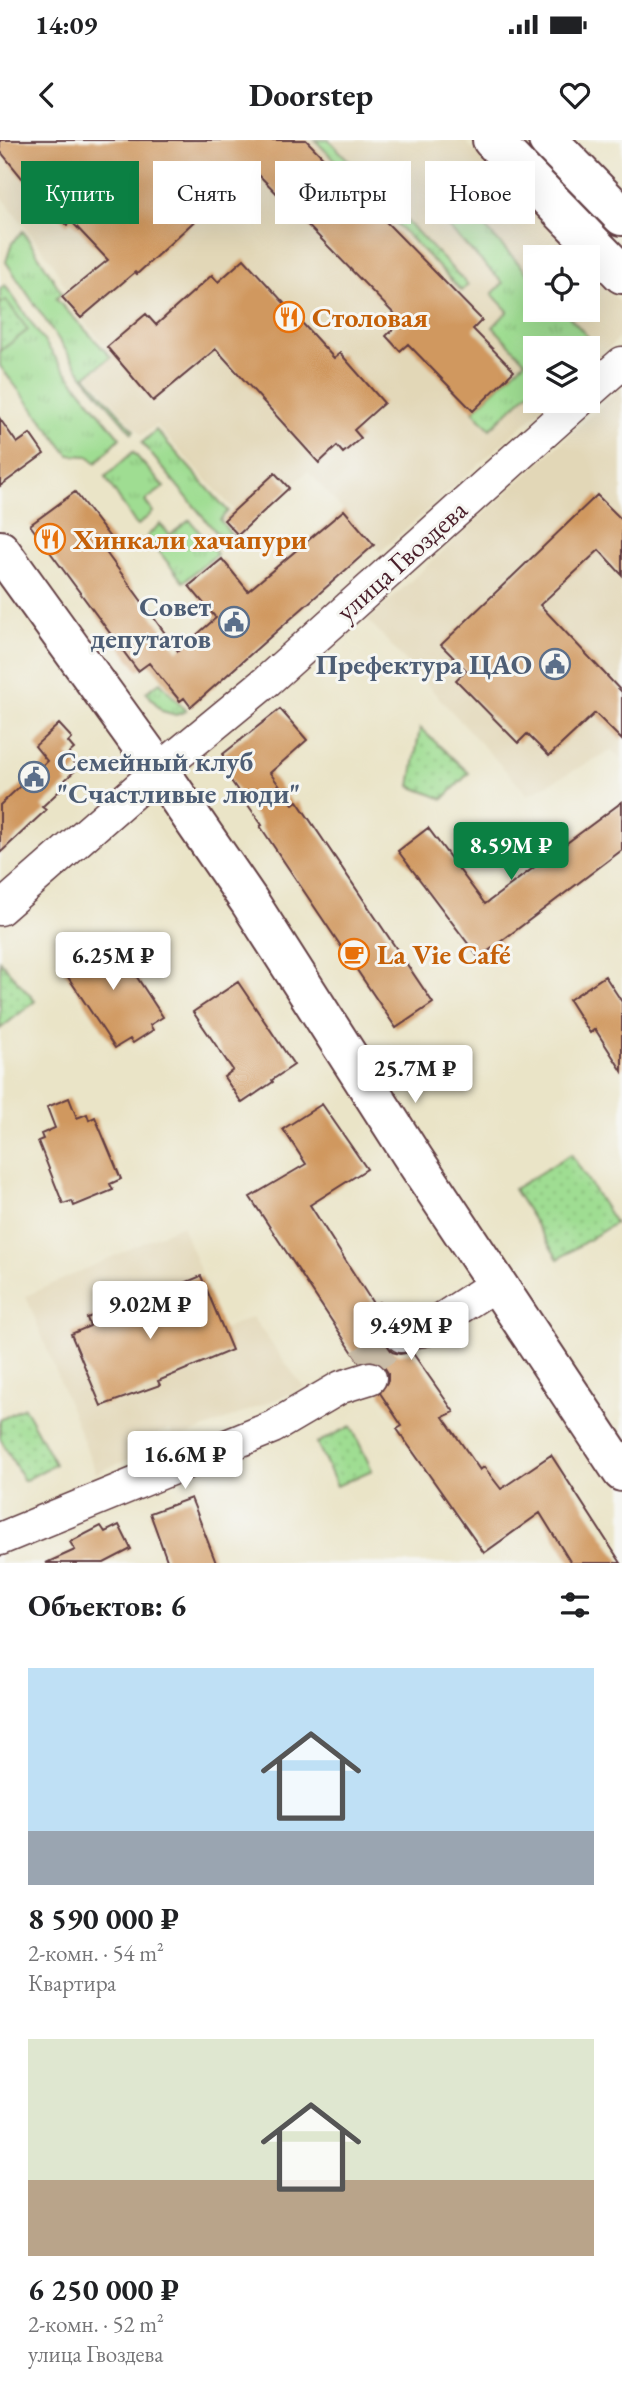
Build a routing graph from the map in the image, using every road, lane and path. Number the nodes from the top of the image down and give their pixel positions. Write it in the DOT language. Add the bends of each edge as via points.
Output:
graph roads {
  1 [pos="492,140"];
  2 [pos="548,140"];
  3 [pos="622,216"];
  4 [pos="622,274"];
  5 [pos="622,363"];
  6 [pos="600,382"];
  7 [pos="566,413"];
  8 [pos="0,550"];
  9 [pos="159,770"];
  10 [pos="0,909"];
  11 [pos="496,1284"];
  12 [pos="413,1339"];
  13 [pos="358,1377"];
  14 [pos="622,1472"];
  15 [pos="0,1539"];
  1 -- 4 [label="main road"];
  2 -- 3 [label="main road"];
  5 -- 6 [label="street"];
  7 -- 9 [label="street, улица Гвоздева" via="267,681"];
  8 -- 9 [label="main road"];
  9 -- 10 [label="street, улица Гвоздева"];
  9 -- 11 [label="main road"];
  11 -- 12 [label="street"];
  11 -- 14 [label="main road"];
  13 -- 15 [label="street" via="273,1427"];
}
